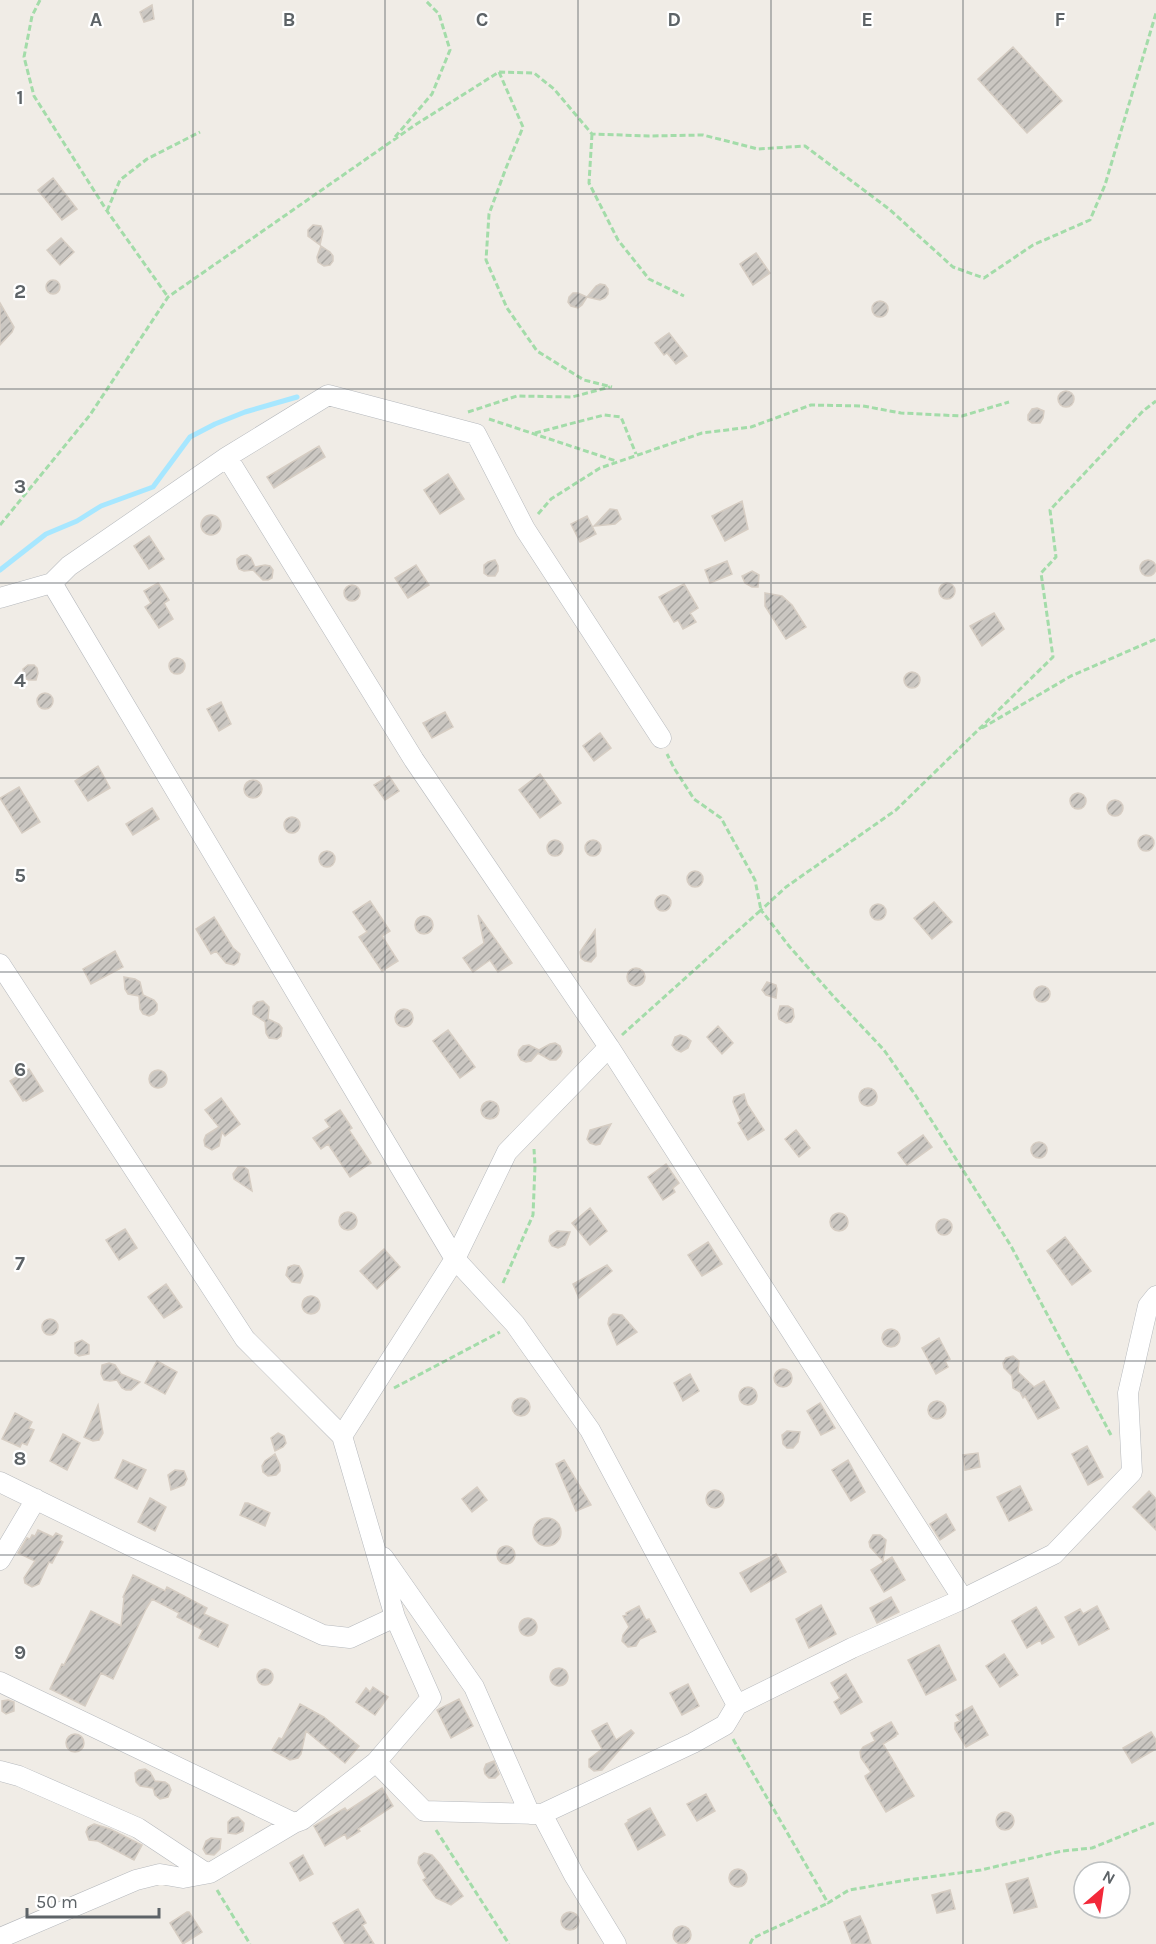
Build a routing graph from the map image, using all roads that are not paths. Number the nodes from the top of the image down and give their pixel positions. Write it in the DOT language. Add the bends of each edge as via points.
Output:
graph roads {
  1 [pos="227,457"];
  2 [pos="52,584"];
  3 [pos="0,598"];
  4 [pos="661,738"];
  5 [pos="0,964"];
  6 [pos="609,1047"];
  7 [pos="454,1260"];
  8 [pos="1156,1296"];
  9 [pos="342,1436"];
  10 [pos="0,1482"];
  11 [pos="36,1499"];
  12 [pos="373,1542"];
  13 [pos="0,1560"];
  14 [pos="963,1599"];
  15 [pos="395,1617"];
  16 [pos="0,1682"];
  17 [pos="737,1705"];
  18 [pos="376,1762"];
  19 [pos="0,1771"];
  20 [pos="536,1814"];
  21 [pos="294,1823"];
  22 [pos="206,1873"];
  23 [pos="0,1938"];
  24 [pos="616,1944"];
  1 -- 2 [label="street" via="69,566"];
  1 -- 4 [label="street" via="328,395 476,434 525,529"];
  1 -- 6 [label="street" via="414,760"];
  2 -- 3 [label="street"];
  2 -- 7 [label="street"];
  5 -- 9 [label="street" via="245,1339"];
  6 -- 7 [label="street" via="507,1152"];
  6 -- 14 [label="street"];
  7 -- 9 [label="street"];
  7 -- 17 [label="street" via="515,1324 590,1430"];
  8 -- 14 [label="street" via="1148,1306 1128,1393 1132,1472 1054,1554"];
  9 -- 12 [label="street"];
  10 -- 11 [label="street"];
  11 -- 13 [label="street"];
  11 -- 15 [label="street" via="323,1635 350,1638"];
  12 -- 15 [label="street"];
  12 -- 20 [label="street" via="474,1687"];
  14 -- 17 [label="street"];
  15 -- 18 [label="street" via="431,1698"];
  16 -- 21 [label="street"];
  17 -- 20 [label="street" via="725,1725 693,1743"];
  18 -- 20 [label="street" via="423,1811"];
  18 -- 21 [label="street"];
  19 -- 22 [label="street" via="138,1828"];
  20 -- 24 [label="street"];
  21 -- 22 [label="street"];
  22 -- 23 [label="street" via="183,1878 160,1874 136,1880"];
}
